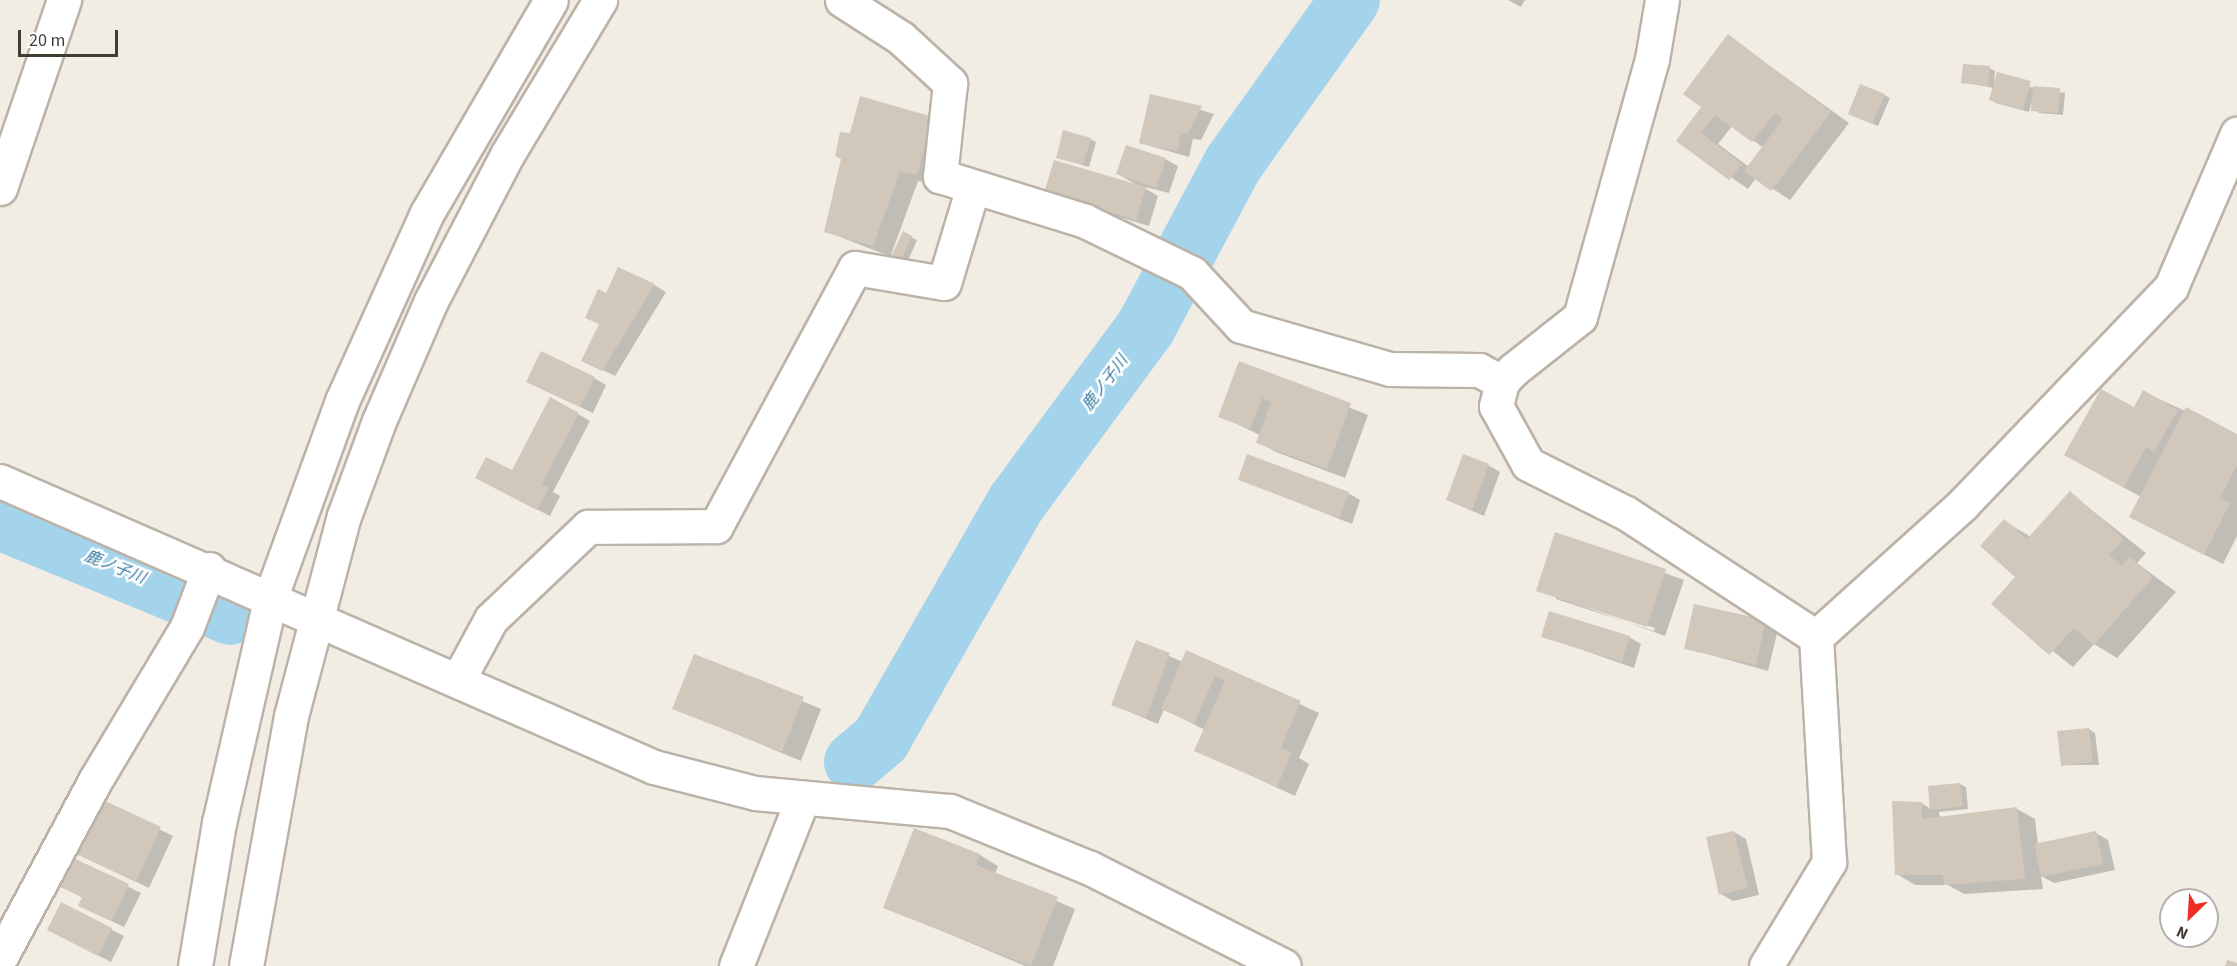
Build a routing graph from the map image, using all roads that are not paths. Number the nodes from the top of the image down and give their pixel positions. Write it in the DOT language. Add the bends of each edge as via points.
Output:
graph roads {
  1 [pos="64,0"];
  2 [pos="551,0"];
  3 [pos="600,0"];
  4 [pos="842,0"];
  5 [pos="1662,0"];
  6 [pos="2237,134"];
  7 [pos="0,189"];
  8 [pos="972,190"];
  9 [pos="1502,382"];
  10 [pos="0,481"];
  11 [pos="206,580"];
  12 [pos="271,596"];
  13 [pos="316,615"];
  14 [pos="1816,637"];
  15 [pos="459,678"];
  16 [pos="803,798"];
  17 [pos="0,958"];
  18 [pos="195,966"];
  19 [pos="246,966"];
  20 [pos="736,966"];
  21 [pos="1284,966"];
  22 [pos="1766,966"];
  1 -- 7 [label="street"];
  2 -- 12 [label="street" via="427,213 386,297"];
  3 -- 13 [label="street" via="507,155 430,301 364,463"];
  4 -- 8 [label="street" via="901,38 950,83 940,176"];
  5 -- 9 [label="street" via="1652,59 1580,317"];
  6 -- 14 [label="street" via="2171,287 1963,504"];
  8 -- 9 [label="street" via="1085,221 1192,273 1241,326 1390,369 1479,370"];
  8 -- 15 [label="street" via="944,283 855,268 716,526 588,527 491,619"];
  9 -- 14 [label="street" via="1496,406 1528,464 1626,513"];
  10 -- 11 [label="street"];
  11 -- 12 [label="street"];
  11 -- 17 [label="street" via="188,627 106,761"];
  12 -- 13 [label="street"];
  12 -- 18 [label="street" via="219,823"];
  13 -- 15 [label="street"];
  13 -- 19 [label="street" via="291,716"];
  14 -- 22 [label="street" via="1829,862"];
  15 -- 16 [label="street" via="654,767 755,793"];
  16 -- 20 [label="street"];
  16 -- 21 [label="street" via="950,811 1090,868"];
}
